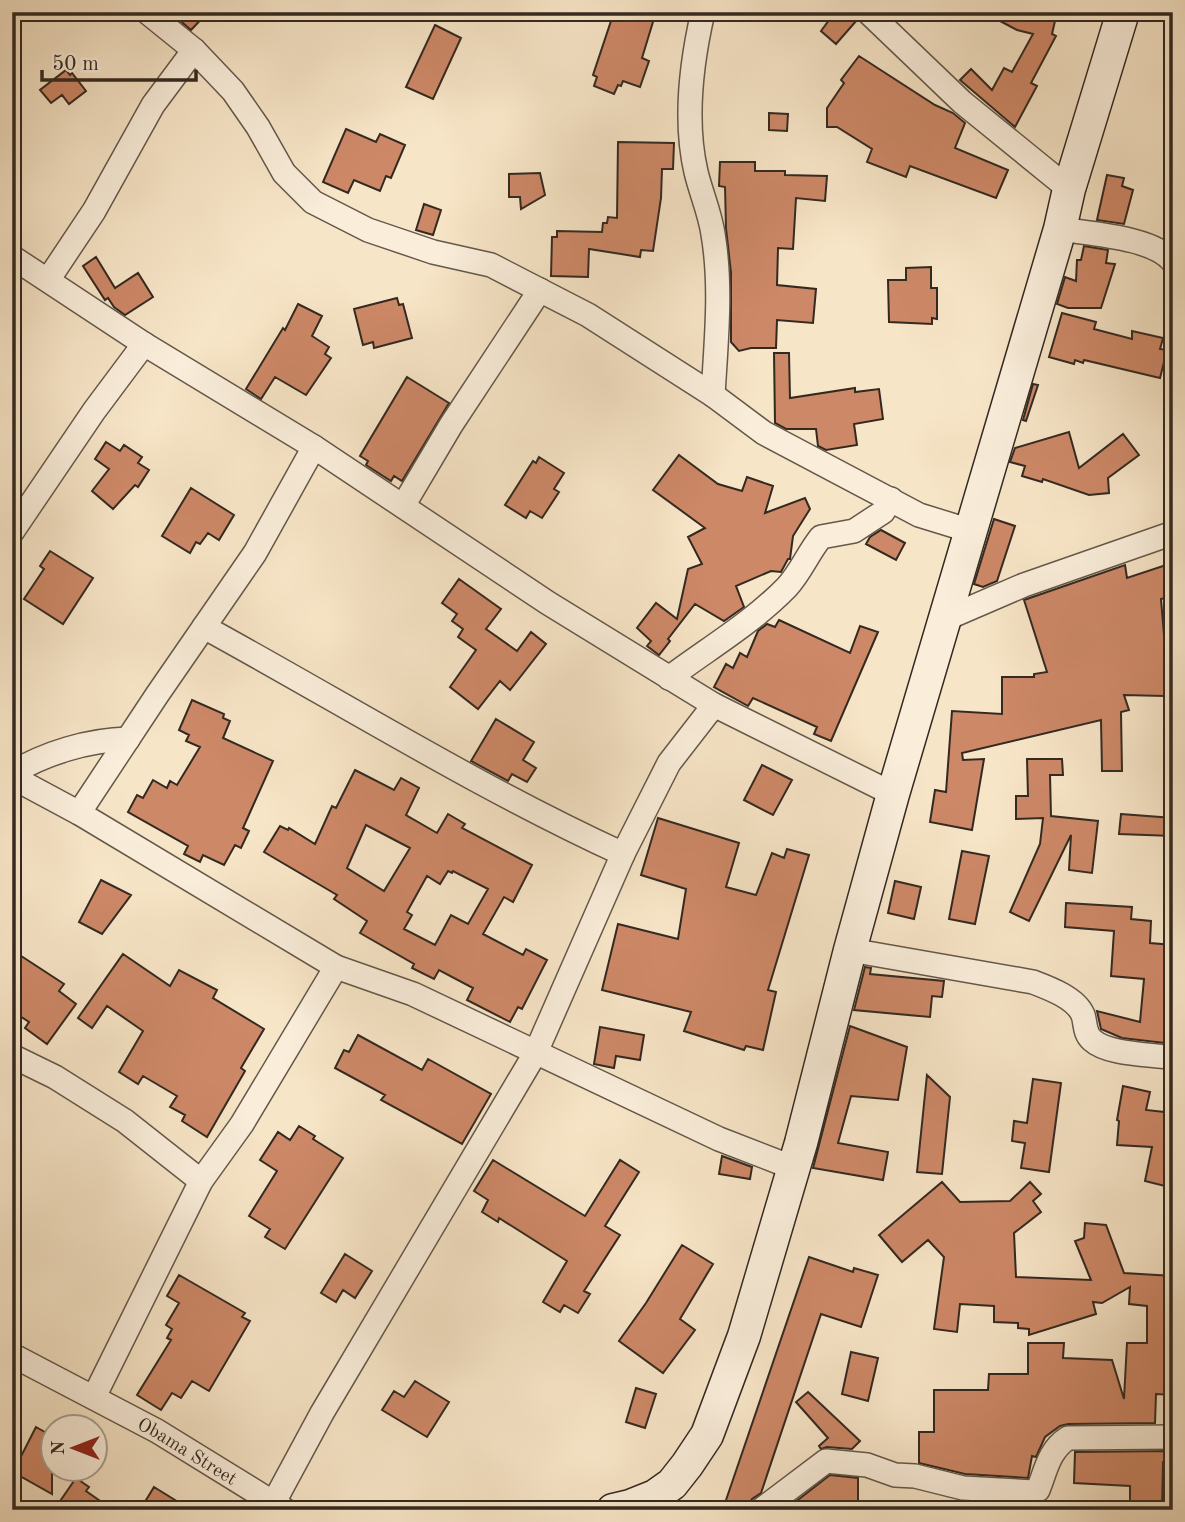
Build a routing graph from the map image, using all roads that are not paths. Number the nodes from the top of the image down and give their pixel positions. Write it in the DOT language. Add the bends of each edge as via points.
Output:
graph roads {
  1 [pos="148,12"];
  2 [pos="703,12"];
  3 [pos="867,12"];
  4 [pos="1123,12"];
  5 [pos="194,50"];
  6 [pos="1069,189"];
  7 [pos="1060,229"];
  8 [pos="12,257"];
  9 [pos="1173,262"];
  10 [pos="48,280"];
  11 [pos="540,290"];
  12 [pos="144,344"];
  13 [pos="713,395"];
  14 [pos="314,447"];
  15 [pos="891,499"];
  16 [pos="403,506"];
  17 [pos="971,531"];
  18 [pos="12,532"];
  19 [pos="1173,533"];
  20 [pos="945,619"];
  21 [pos="204,626"];
  22 [pos="669,678"];
  23 [pos="714,705"];
  24 [pos="128,739"];
  25 [pos="14,778"];
  26 [pos="893,794"];
  27 [pos="79,813"];
  28 [pos="623,854"];
  29 [pos="850,950"];
  30 [pos="335,967"];
  31 [pos="536,1052"];
  32 [pos="12,1056"];
  33 [pos="1173,1058"];
  34 [pos="794,1168"];
  35 [pos="201,1181"];
  36 [pos="12,1355"];
  37 [pos="94,1397"];
  38 [pos="1173,1437"];
  39 [pos="653,1504"];
  40 [pos="279,1506"];
  41 [pos="613,1510"];
  42 [pos="761,1510"];
  1 -- 5 [label="street"];
  2 -- 13 [label="street" via="691,72 690,119 716,267"];
  3 -- 6 [label="street" via="962,102"];
  4 -- 6 [label="street"];
  5 -- 10 [label="street" via="153,105 94,211"];
  5 -- 11 [label="street" via="233,91 284,173 313,202 368,230 491,265"];
  6 -- 7 [label="street"];
  7 -- 9 [label="street" via="1144,244"];
  7 -- 17 [label="street"];
  8 -- 10 [label="street"];
  10 -- 12 [label="street"];
  11 -- 13 [label="street" via="588,315"];
  11 -- 16 [label="street"];
  12 -- 14 [label="street"];
  12 -- 18 [label="street"];
  13 -- 15 [label="street" via="764,433"];
  14 -- 16 [label="street"];
  14 -- 21 [label="street" via="255,553"];
  15 -- 17 [label="street" via="919,515"];
  15 -- 22 [label="street" via="883,512 854,531 821,537 777,596"];
  16 -- 22 [label="street" via="548,604"];
  17 -- 20 [label="street"];
  19 -- 20 [label="street" via="1024,585"];
  20 -- 26 [label="street"];
  21 -- 24 [label="street"];
  21 -- 28 [label="street" via="427,752"];
  22 -- 23 [label="street"];
  23 -- 26 [label="street"];
  23 -- 28 [label="street" via="669,763"];
  24 -- 25 [label="street" via="96,741 44,757"];
  24 -- 27 [label="street"];
  25 -- 27 [label="street"];
  26 -- 29 [label="street"];
  27 -- 30 [label="street"];
  28 -- 31 [label="street"];
  29 -- 33 [label="street" via="1033,982 1076,1004 1093,1042"];
  29 -- 34 [label="street"];
  30 -- 31 [label="street" via="413,994"];
  30 -- 35 [label="street" via="242,1124"];
  31 -- 34 [label="street" via="719,1139"];
  31 -- 40 [label="street" via="322,1413"];
  32 -- 35 [label="street" via="125,1121"];
  34 -- 39 [label="street" via="744,1336 707,1435"];
  35 -- 37 [label="street"];
  36 -- 37 [label="street, Obama Street"];
  37 -- 40 [label="street, Obama Street"];
  38 -- 42 [label="street" via="1068,1438 1051,1454 1034,1492 964,1488 867,1465 826,1461"];
  39 -- 41 [label="street"];
}
